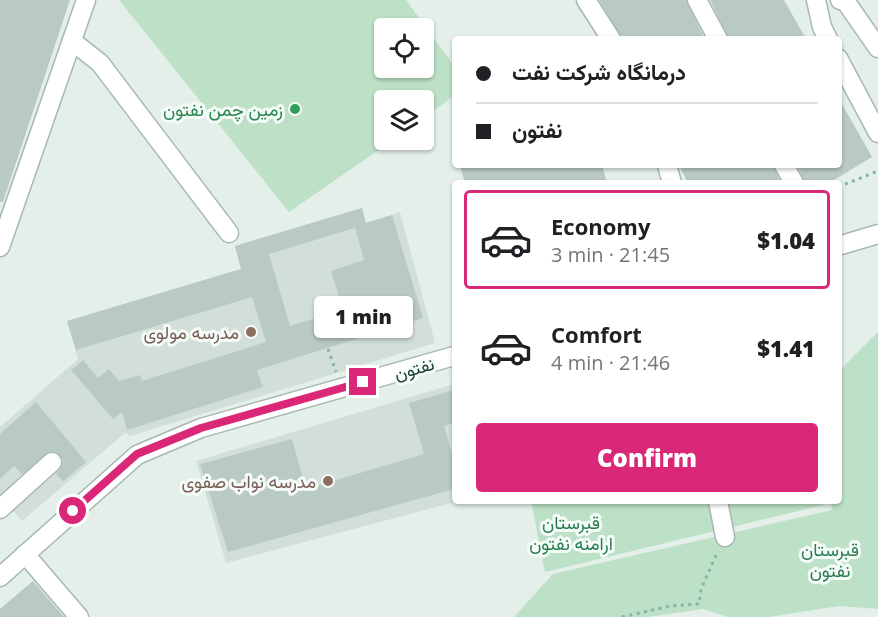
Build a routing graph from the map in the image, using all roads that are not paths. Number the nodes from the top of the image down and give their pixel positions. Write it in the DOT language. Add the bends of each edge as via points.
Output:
graph roads {
  1 [pos="86,0"];
  2 [pos="586,0"];
  3 [pos="697,0"];
  4 [pos="816,0"];
  5 [pos="840,0"];
  6 [pos="609,36"];
  7 [pos="716,36"];
  8 [pos="826,36"];
  9 [pos="72,41"];
  10 [pos="878,48"];
  11 [pos="842,66"];
  12 [pos="878,133"];
  13 [pos="230,233"];
  14 [pos="878,234"];
  15 [pos="842,245"];
  16 [pos="0,247"];
  17 [pos="452,357"];
  18 [pos="52,462"];
  19 [pos="719,504"];
  20 [pos="0,509"];
  21 [pos="725,537"];
  22 [pos="25,554"];
  23 [pos="3,568"];
  24 [pos="79,617"];
  1 -- 9 [label="street"];
  2 -- 6 [label="street"];
  3 -- 7 [label="street"];
  4 -- 8 [label="street"];
  5 -- 10 [label="street" via="846,2"];
  9 -- 13 [label="street" via="100,63"];
  9 -- 16 [label="street"];
  11 -- 12 [label="street"];
  14 -- 15 [label="street"];
  17 -- 22 [label="street, نفتون" via="201,428 137,454"];
  18 -- 20 [label="street"];
  19 -- 21 [label="street"];
  22 -- 23 [label="street, نفتون"];
  22 -- 24 [label="street"];
}
